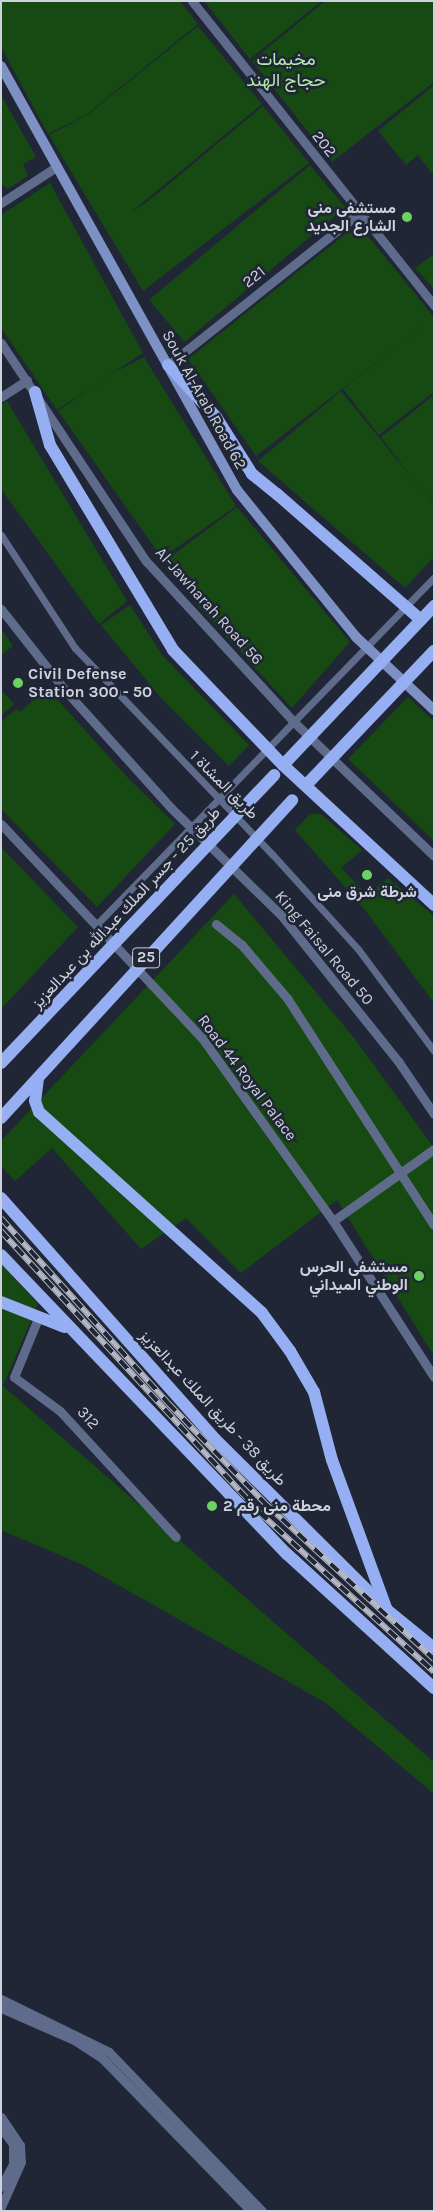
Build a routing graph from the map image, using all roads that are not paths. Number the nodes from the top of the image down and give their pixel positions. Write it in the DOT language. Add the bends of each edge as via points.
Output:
graph roads {
  1 [pos="192,1"];
  2 [pos="1,66"];
  3 [pos="56,167"];
  4 [pos="1,203"];
  5 [pos="359,213"];
  6 [pos="434,305"];
  7 [pos="1,342"];
  8 [pos="168,365"];
  9 [pos="27,380"];
  10 [pos="36,392"];
  11 [pos="1,397"];
  12 [pos="1,535"];
  13 [pos="434,578"];
  14 [pos="434,606"];
  15 [pos="1,609"];
  16 [pos="421,620"];
  17 [pos="368,649"];
  18 [pos="434,651"];
  19 [pos="434,710"];
  20 [pos="296,723"];
  21 [pos="268,749"];
  22 [pos="285,763"];
  23 [pos="308,783"];
  24 [pos="219,800"];
  25 [pos="1,824"];
  26 [pos="192,828"];
  27 [pos="434,856"];
  28 [pos="434,905"];
  29 [pos="97,924"];
  30 [pos="216,924"];
  31 [pos="434,1051"];
  32 [pos="3,1058"];
  33 [pos="38,1078"];
  34 [pos="434,1114"];
  35 [pos="1,1118"];
  36 [pos="434,1149"];
  37 [pos="401,1174"];
  38 [pos="1,1198"];
  39 [pos="333,1221"];
  40 [pos="434,1225"];
  41 [pos="1,1254"];
  42 [pos="1,1302"];
  43 [pos="39,1316"];
  44 [pos="69,1329"];
  45 [pos="434,1377"];
  46 [pos="176,1537"];
  47 [pos="387,1610"];
  48 [pos="434,1648"];
  49 [pos="434,1688"];
  50 [pos="1,1999"];
  51 [pos="1,2008"];
  52 [pos="1,2116"];
  53 [pos="1,2128"];
  54 [pos="1,2187"];
  55 [pos="1,2207"];
  56 [pos="251,2211"];
  57 [pos="262,2211"];
  1 -- 5 [label="street, 202"];
  2 -- 3 [label="main road, Souk Al-Arab Road 62"];
  3 -- 4 [label="street"];
  3 -- 8 [label="main road, Souk Al-Arab Road 62"];
  5 -- 6 [label="street, 202"];
  5 -- 8 [label="street, 221"];
  7 -- 9 [label="street, Al-Jawharah Road 56"];
  8 -- 16 [label="main road, bridge" via="216,418 252,474"];
  8 -- 17 [label="main road, Souk Al-Arab Road 62" via="237,490"];
  9 -- 10 [label="street, Al-Jawharah Road 56"];
  9 -- 11 [label="street"];
  10 -- 20 [label="street, Al-Jawharah Road 56" via="146,561"];
  10 -- 21 [label="main road" via="50,445 173,650"];
  12 -- 24 [label="street, طريق المشاة 1" via="75,648"];
  13 -- 17 [label="street"];
  14 -- 16 [label="main road, bridge"];
  15 -- 26 [label="street, King Faisal Road 50" via="64,689"];
  16 -- 22 [label="main road, bridge"];
  17 -- 19 [label="main road, Souk Al-Arab Road 62"];
  17 -- 20 [label="street"];
  18 -- 23 [label="main road, bridge"];
  20 -- 21 [label="street"];
  20 -- 27 [label="street, Al-Jawharah Road 56"];
  21 -- 22 [label="main road"];
  21 -- 24 [label="street"];
  22 -- 23 [label="main road"];
  22 -- 32 [label="main road, طريق 25 - جسر الملك عبدالله بن عبدالعزيز / 25, bridge"];
  23 -- 28 [label="main road"];
  23 -- 33 [label="main road, 25, bridge"];
  24 -- 26 [label="street"];
  24 -- 31 [label="street, طريق المشاة 1" via="358,949"];
  25 -- 29 [label="street, Road 44 Royal Palace"];
  26 -- 29 [label="street"];
  26 -- 34 [label="street, King Faisal Road 50" via="280,915 398,1062"];
  29 -- 39 [label="street, Road 44 Royal Palace" via="202,1038"];
  30 -- 37 [label="street" via="241,944 287,998"];
  33 -- 35 [label="main road, 25, bridge"];
  33 -- 47 [label="main road" via="35,1102 40,1112 262,1313 314,1392 332,1460"];
  36 -- 37 [label="street"];
  37 -- 39 [label="street"];
  37 -- 40 [label="street"];
  38 -- 47 [label="main road, طريق 38 - طريق الملك عبدالعزيز" via="215,1439"];
  39 -- 45 [label="street, Road 44 Royal Palace"];
  41 -- 44 [label="main road"];
  42 -- 43 [label="main road"];
  43 -- 44 [label="main road"];
  43 -- 46 [label="street, 312" via="14,1378 60,1411"];
  44 -- 49 [label="main road" via="287,1554"];
  47 -- 48 [label="main road, طريق 38 - طريق الملك عبدالعزيز"];
  50 -- 57 [label="street" via="109,2052"];
  51 -- 56 [label="street" via="74,2040 102,2058"];
  52 -- 55 [label="street" via="20,2144 21,2162"];
  53 -- 54 [label="street" via="13,2144 13,2164"];
}
